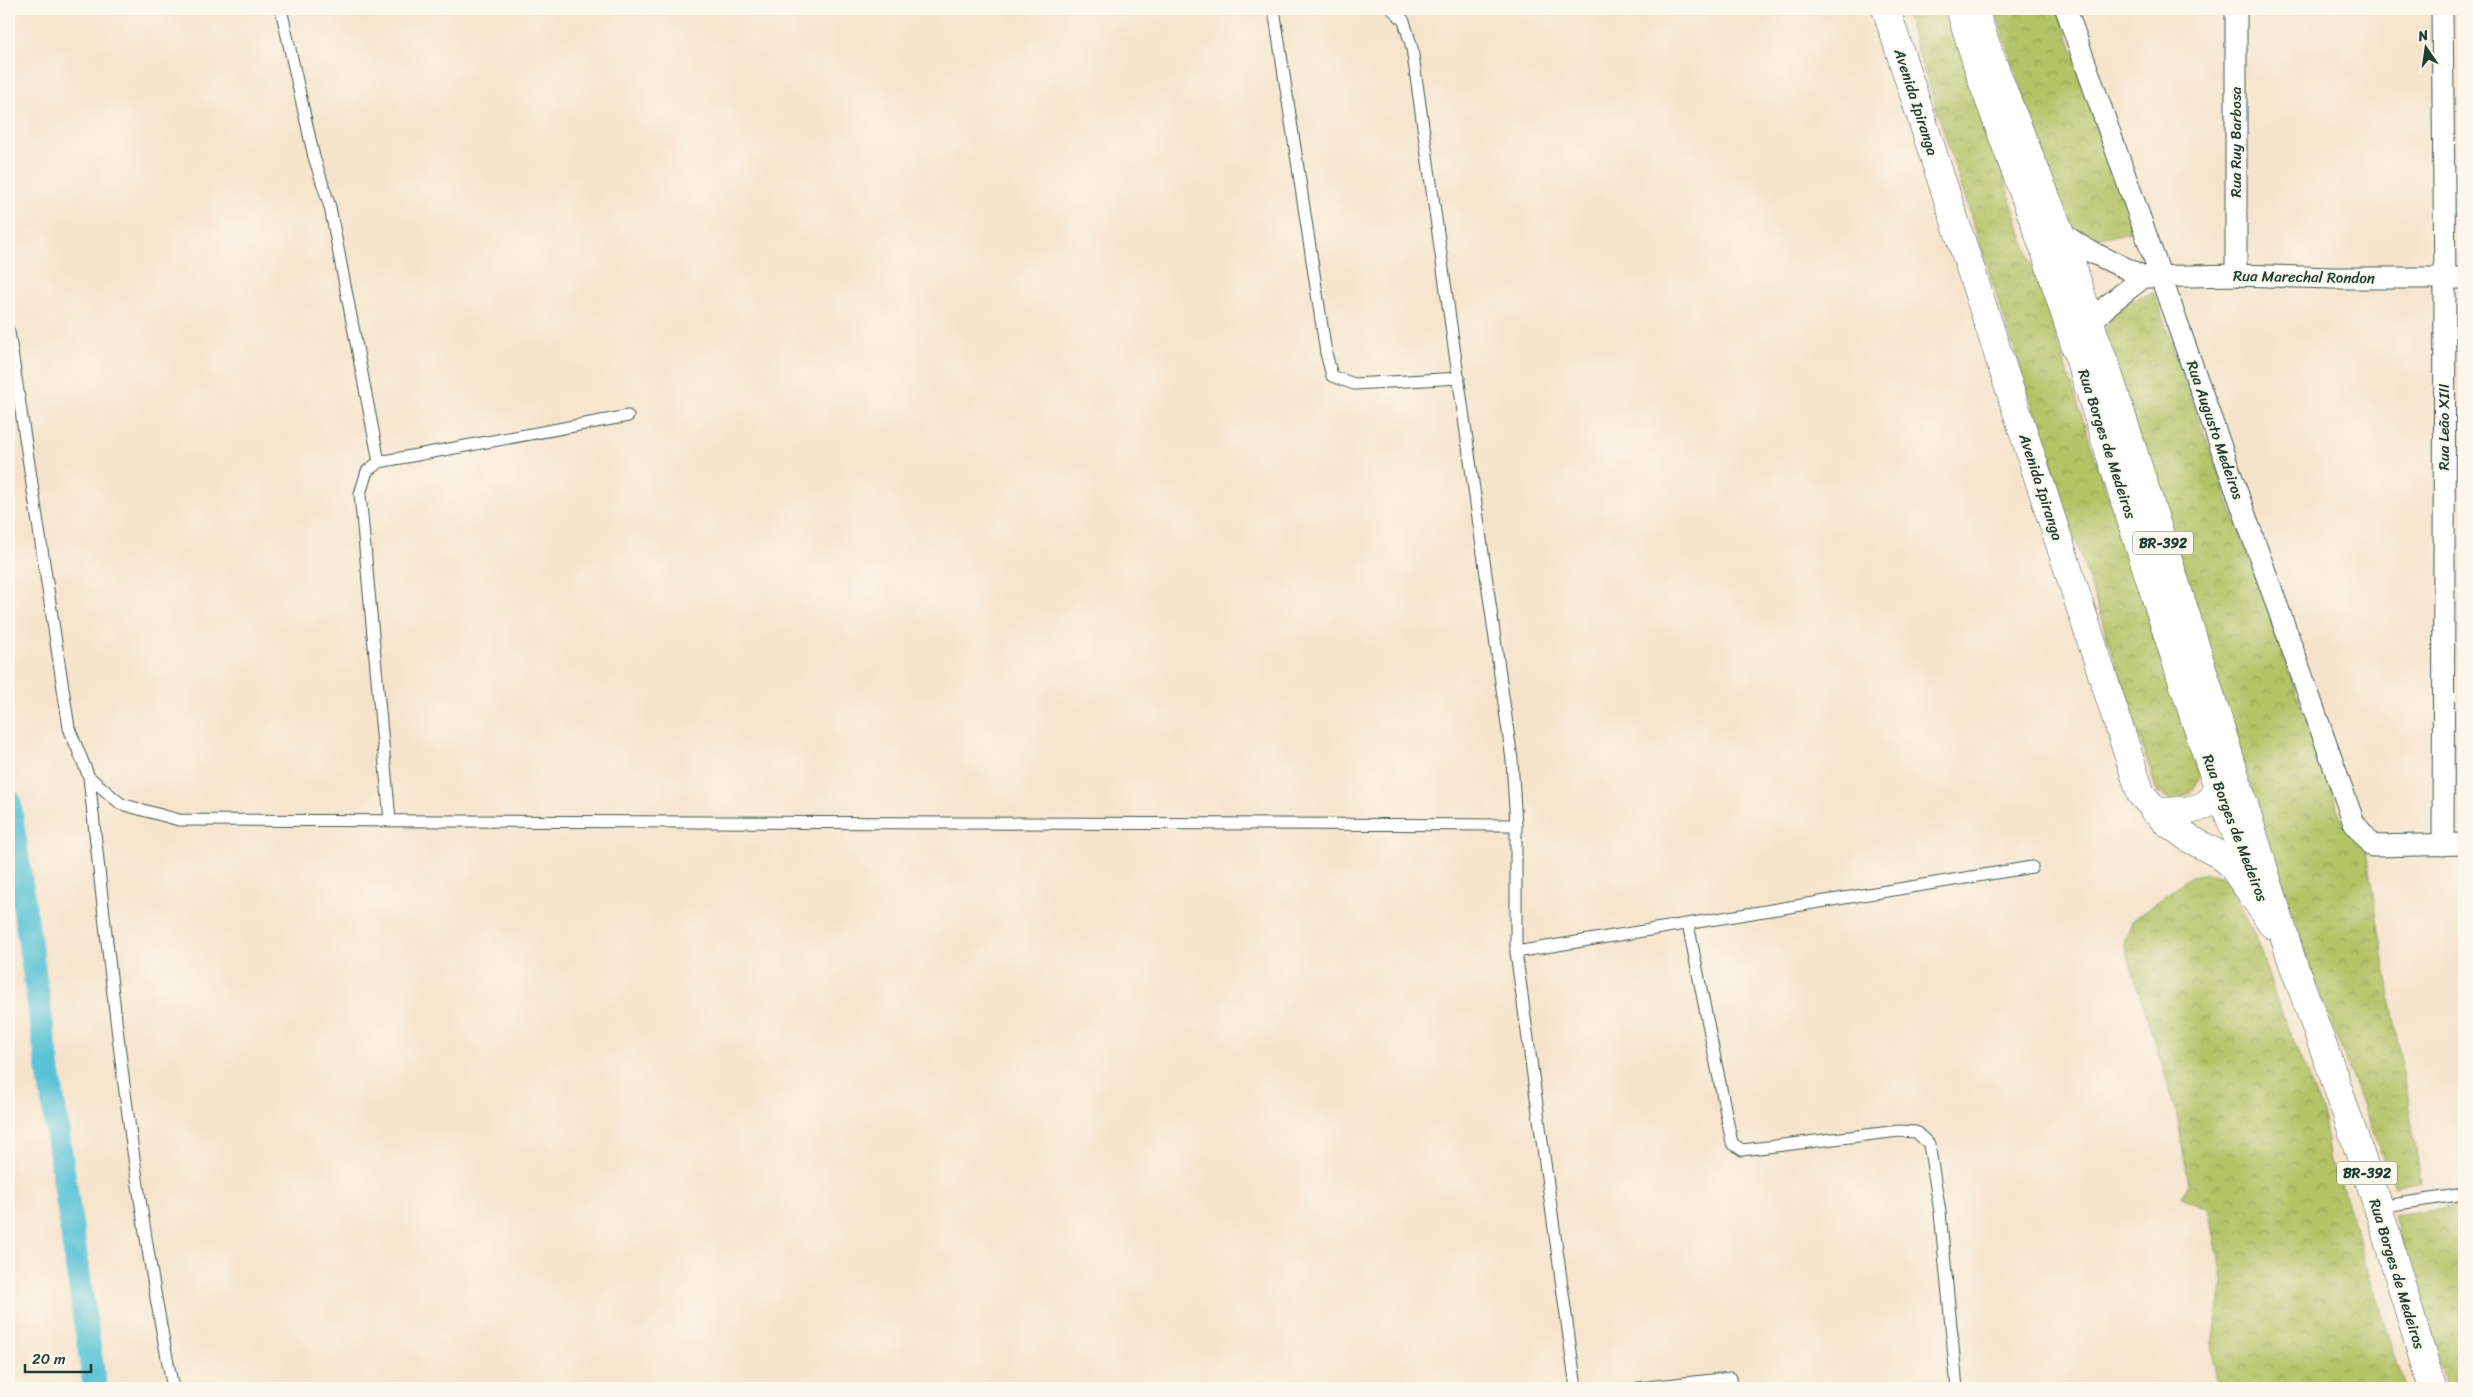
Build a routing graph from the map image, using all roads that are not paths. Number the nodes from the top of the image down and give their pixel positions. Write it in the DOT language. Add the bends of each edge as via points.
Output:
graph roads {
  1 [pos="281,9"];
  2 [pos="1274,9"];
  3 [pos="1392,9"];
  4 [pos="1402,9"];
  5 [pos="1886,9"];
  6 [pos="1960,9"];
  7 [pos="1974,9"];
  8 [pos="1986,9"];
  9 [pos="2066,9"];
  10 [pos="2236,9"];
  11 [pos="2442,9"];
  12 [pos="1404,21"];
  13 [pos="2019,130"];
  14 [pos="2058,231"];
  15 [pos="2236,276"];
  16 [pos="2153,277"];
  17 [pos="2455,278"];
  18 [pos="9,332"];
  19 [pos="2093,332"];
  20 [pos="1459,378"];
  21 [pos="628,416"];
  22 [pos="379,462"];
  23 [pos="89,777"];
  24 [pos="2219,790"];
  25 [pos="2154,811"];
  26 [pos="390,820"];
  27 [pos="1516,825"];
  28 [pos="2454,845"];
  29 [pos="2032,867"];
  30 [pos="2269,917"];
  31 [pos="1688,924"];
  32 [pos="1516,952"];
  33 [pos="2292,961"];
  34 [pos="2464,1194"];
  35 [pos="2378,1207"];
  36 [pos="173,1388"];
  37 [pos="1576,1388"];
  38 [pos="1638,1388"];
  39 [pos="1732,1388"];
  40 [pos="1957,1388"];
  41 [pos="2432,1388"];
  1 -- 22 [label="lane" via="314,157 330,207"];
  2 -- 20 [label="lane" via="1332,376 1354,384"];
  3 -- 12 [label="lane"];
  4 -- 12 [label="lane"];
  5 -- 25 [label="main road, Avenida Ipiranga" via="2140,794"];
  6 -- 24 [label="main road, Rua Borges de Medeiros / BR-392" via="1983,83 2048,260"];
  7 -- 13 [label="main road"];
  8 -- 13 [label="main road, Rua Borges de Medeiros / BR-392"];
  9 -- 16 [label="street, Rua Augusto Medeiros"];
  10 -- 15 [label="street, Rua Ruy Barbosa"];
  11 -- 17 [label="street, Rua Leão XIII"];
  12 -- 20 [label="lane" via="1412,48"];
  13 -- 14 [label="main road, Rua Borges de Medeiros / BR-392"];
  14 -- 16 [label="street, Rua Marechal Rondon" via="2087,250"];
  14 -- 19 [label="main road, Rua Borges de Medeiros / BR-392"];
  15 -- 16 [label="street, Rua Marechal Rondon"];
  15 -- 17 [label="street, Rua Marechal Rondon"];
  16 -- 19 [label="street" via="2109,304"];
  16 -- 28 [label="street, Rua Augusto Medeiros" via="2354,823 2373,846"];
  17 -- 28 [label="street, Rua Leão XIII"];
  18 -- 23 [label="lane" via="69,728"];
  19 -- 24 [label="main road" via="2100,377 2135,496 2220,750"];
  19 -- 33 [label="main road, Rua Borges de Medeiros / BR-392" via="2187,619"];
  20 -- 27 [label="lane" via="1512,760"];
  21 -- 22 [label="lane"];
  22 -- 26 [label="lane" via="367,471 360,494"];
  23 -- 26 [label="lane" via="121,804 179,820"];
  23 -- 36 [label="lane" via="123,1088 156,1304"];
  24 -- 25 [label="main road" via="2207,804 2194,810"];
  24 -- 30 [label="main road, Rua Borges de Medeiros / BR-392"];
  25 -- 30 [label="main road, Avenida Ipiranga" via="2177,831 2231,864"];
  26 -- 27 [label="lane"];
  27 -- 32 [label="lane"];
  29 -- 31 [label="lane"];
  30 -- 33 [label="main road, Rua Borges de Medeiros / BR-392"];
  31 -- 32 [label="lane"];
  31 -- 40 [label="lane" via="1732,1143 1742,1150 1899,1131 1916,1132 1929,1144 1940,1212"];
  32 -- 37 [label="lane"];
  33 -- 35 [label="main road, Rua Borges de Medeiros / BR-392"];
  34 -- 35 [label="lane"];
  35 -- 41 [label="main road, Rua Borges de Medeiros / BR-392"];
  38 -- 39 [label="lane" via="1731,1378"];
}
